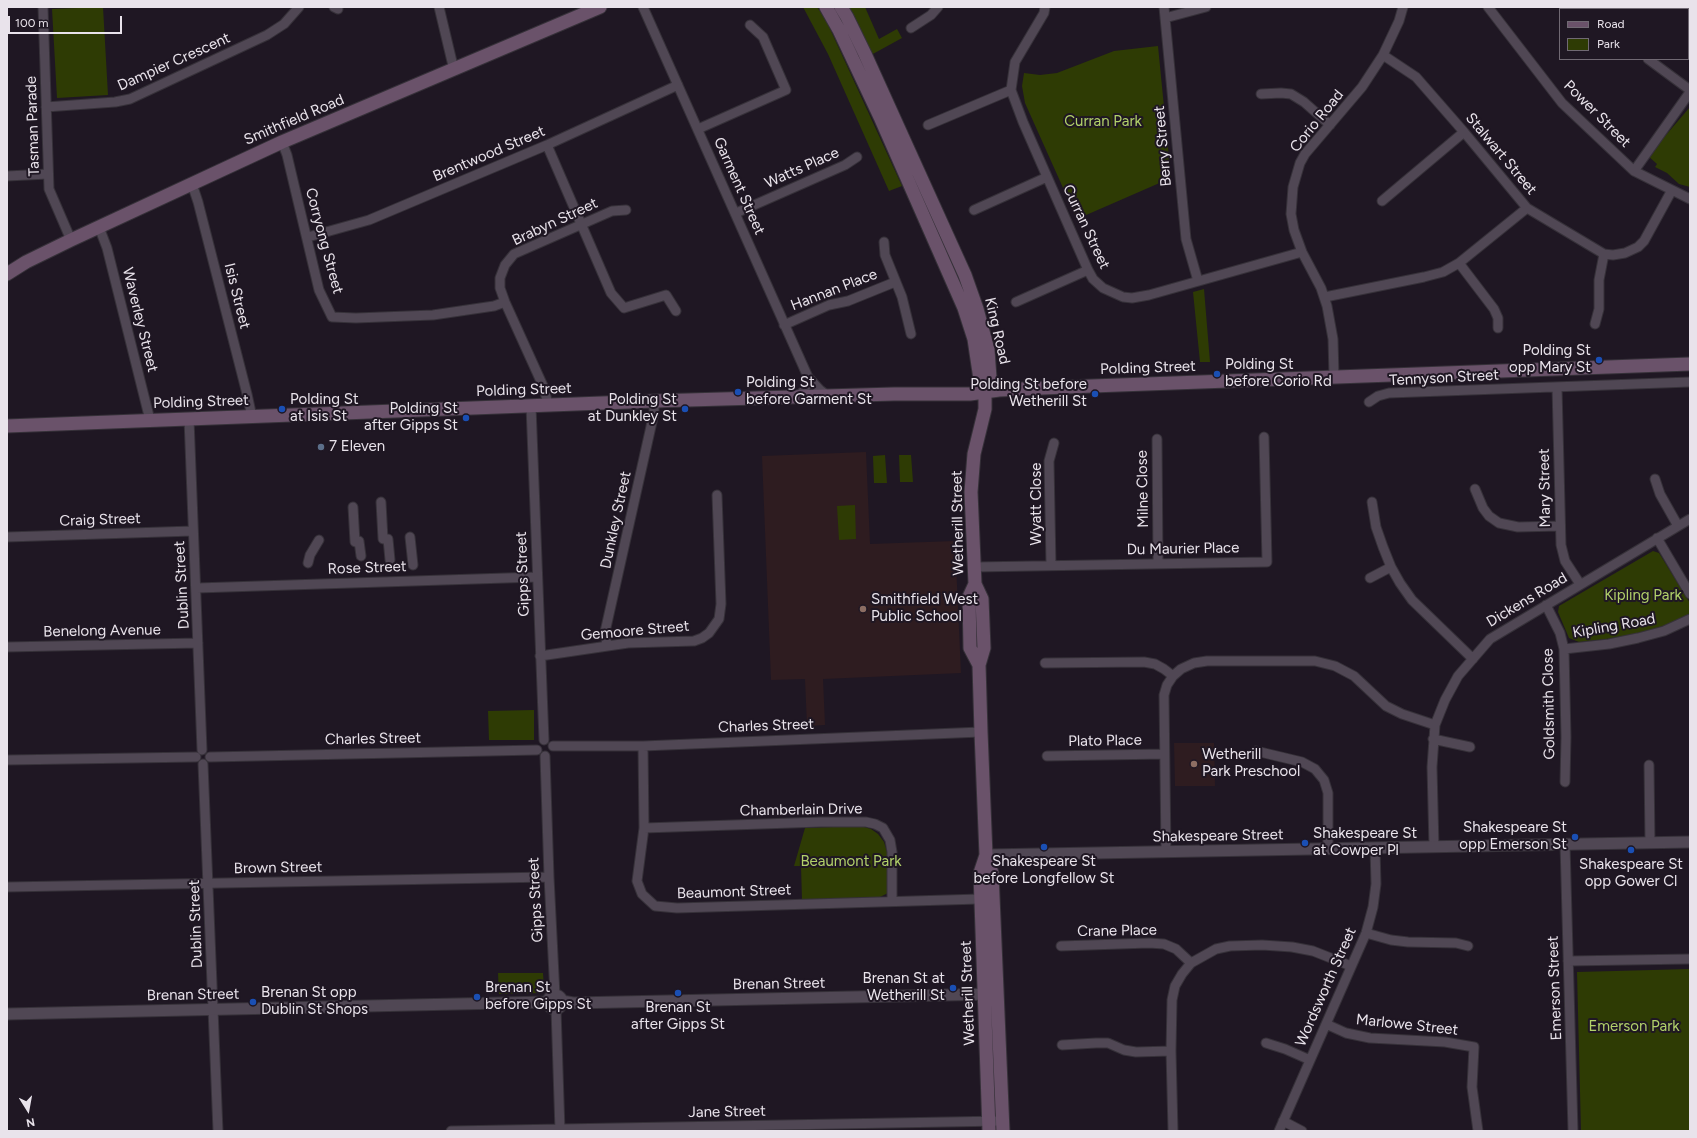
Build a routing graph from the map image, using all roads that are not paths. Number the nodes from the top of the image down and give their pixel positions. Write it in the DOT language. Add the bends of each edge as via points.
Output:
graph roads {
  1 [pos="43,7"];
  2 [pos="299,7"];
  3 [pos="439,7"];
  4 [pos="600,7"];
  5 [pos="643,7"];
  6 [pos="826,7"];
  7 [pos="841,7"];
  8 [pos="938,7"];
  9 [pos="1045,7"];
  10 [pos="1164,7"];
  11 [pos="1206,7"];
  12 [pos="1404,7"];
  13 [pos="1488,7"];
  14 [pos="1166,18"];
  15 [pos="750,25"];
  16 [pos="911,28"];
  17 [pos="1383,55"];
  18 [pos="1649,60"];
  19 [pos="454,70"];
  20 [pos="678,86"];
  21 [pos="1011,90"];
  22 [pos="1690,91"];
  23 [pos="1262,94"];
  24 [pos="46,106"];
  25 [pos="1330,124"];
  26 [pos="928,125"];
  27 [pos="698,129"];
  28 [pos="1464,132"];
  29 [pos="282,142"];
  30 [pos="547,145"];
  31 [pos="857,157"];
  32 [pos="1634,171"];
  33 [pos="48,174"];
  34 [pos="7,176"];
  35 [pos="1047,177"];
  36 [pos="192,184"];
  37 [pos="1672,190"];
  38 [pos="1690,200"];
  39 [pos="1382,201"];
  40 [pos="1527,208"];
  41 [pos="626,210"];
  42 [pos="974,210"];
  43 [pos="736,213"];
  44 [pos="581,224"];
  45 [pos="99,227"];
  46 [pos="308,237"];
  47 [pos="71,240"];
  48 [pos="884,242"];
  49 [pos="1302,252"];
  50 [pos="1604,254"];
  51 [pos="1460,263"];
  52 [pos="1088,270"];
  53 [pos="7,274"];
  54 [pos="1198,281"];
  55 [pos="894,282"];
  56 [pos="1325,297"];
  57 [pos="505,302"];
  58 [pos="1016,302"];
  59 [pos="676,311"];
  60 [pos="1595,324"];
  61 [pos="784,325"];
  62 [pos="1498,328"];
  63 [pos="911,334"];
  64 [pos="1690,364"];
  65 [pos="808,376"];
  66 [pos="1334,376"];
  67 [pos="1690,382"];
  68 [pos="1557,387"];
  69 [pos="985,392"];
  70 [pos="828,396"];
  71 [pos="797,397"];
  72 [pos="654,402"];
  73 [pos="1369,402"];
  74 [pos="548,405"];
  75 [pos="531,406"];
  76 [pos="252,417"];
  77 [pos="189,419"];
  78 [pos="150,420"];
  79 [pos="7,426"];
  80 [pos="1264,437"];
  81 [pos="1157,439"];
  82 [pos="1054,443"];
  83 [pos="1655,478"];
  84 [pos="1475,489"];
  85 [pos="717,495"];
  86 [pos="381,502"];
  87 [pos="1372,502"];
  88 [pos="353,507"];
  89 [pos="1690,519"];
  90 [pos="1559,526"];
  91 [pos="1678,526"];
  92 [pos="193,531"];
  93 [pos="7,537"];
  94 [pos="410,537"];
  95 [pos="1657,538"];
  96 [pos="319,540"];
  97 [pos="361,556"];
  98 [pos="390,560"];
  99 [pos="308,563"];
  100 [pos="1158,563"];
  101 [pos="413,565"];
  102 [pos="1051,565"];
  103 [pos="975,567"];
  104 [pos="1391,567"];
  105 [pos="537,577"];
  106 [pos="1370,578"];
  107 [pos="1580,584"];
  108 [pos="197,588"];
  109 [pos="1690,594"];
  110 [pos="1546,605"];
  111 [pos="1690,619"];
  112 [pos="198,643"];
  113 [pos="607,645"];
  114 [pos="7,648"];
  115 [pos="1564,649"];
  116 [pos="540,656"];
  117 [pos="1472,659"];
  118 [pos="1045,663"];
  119 [pos="1173,676"];
  120 [pos="1435,725"];
  121 [pos="981,732"];
  122 [pos="1433,739"];
  123 [pos="544,740"];
  124 [pos="553,746"];
  125 [pos="643,746"];
  126 [pos="1470,748"];
  127 [pos="202,750"];
  128 [pos="537,750"];
  129 [pos="1256,751"];
  130 [pos="1164,754"];
  131 [pos="545,756"];
  132 [pos="1047,756"];
  133 [pos="196,757"];
  134 [pos="210,757"];
  135 [pos="7,760"];
  136 [pos="203,764"];
  137 [pos="1649,765"];
  138 [pos="1565,782"];
  139 [pos="644,828"];
  140 [pos="1650,842"];
  141 [pos="1690,842"];
  142 [pos="1566,844"];
  143 [pos="1434,847"];
  144 [pos="1375,848"];
  145 [pos="1328,849"];
  146 [pos="1166,852"];
  147 [pos="986,855"];
  148 [pos="549,877"];
  149 [pos="208,883"];
  150 [pos="7,887"];
  151 [pos="980,899"];
  152 [pos="892,901"];
  153 [pos="1366,933"];
  154 [pos="1061,946"];
  155 [pos="1468,946"];
  156 [pos="1690,959"];
  157 [pos="1568,961"];
  158 [pos="1191,964"];
  159 [pos="1351,966"];
  160 [pos="998,994"];
  161 [pos="984,995"];
  162 [pos="555,1002"];
  163 [pos="212,1010"];
  164 [pos="7,1014"];
  165 [pos="1326,1024"];
  166 [pos="1266,1043"];
  167 [pos="1062,1045"];
  168 [pos="1171,1051"];
  169 [pos="1310,1060"];
  170 [pos="1283,1121"];
  171 [pos="989,1126"];
  172 [pos="1002,1126"];
  173 [pos="560,1130"];
  174 [pos="218,1131"];
  175 [pos="451,1131"];
  176 [pos="1173,1131"];
  177 [pos="1279,1131"];
  178 [pos="1302,1131"];
  179 [pos="1478,1131"];
  180 [pos="1573,1131"];
  1 -- 24 [label="street, Tasman Parade"];
  2 -- 24 [label="street, Dampier Crescent" via="284,24 267,35 130,99"];
  3 -- 19 [label="street"];
  4 -- 19 [label="main road, Smithfield Road"];
  5 -- 20 [label="street, Garment Street"];
  6 -- 69 [label="main road, King Road" via="840,30 880,117 964,308 974,339 980,379"];
  7 -- 69 [label="main road, King Road" via="865,54 965,276 988,350 990,378"];
  8 -- 16 [label="street" via="931,15"];
  9 -- 21 [label="street" via="1015,62"];
  10 -- 14 [label="street, Berry Street"];
  11 -- 14 [label="street"];
  12 -- 17 [label="street, Corio Road"];
  13 -- 32 [label="street, Power Street" via="1562,103"];
  14 -- 54 [label="street, Berry Street" via="1186,239"];
  15 -- 27 [label="street" via="763,37 786,90"];
  17 -- 25 [label="street, Corio Road" via="1362,87"];
  17 -- 28 [label="street, Stalwart Street" via="1416,76"];
  18 -- 22 [label="street"];
  19 -- 29 [label="main road, Smithfield Road"];
  20 -- 27 [label="street, Garment Street"];
  20 -- 30 [label="street, Brentwood Street"];
  21 -- 26 [label="street"];
  21 -- 35 [label="street, Curran Street"];
  22 -- 32 [label="street"];
  23 -- 25 [label="street" via="1291,94"];
  24 -- 33 [label="street, Tasman Parade"];
  25 -- 49 [label="street, Corio Road" via="1305,154 1293,187 1291,214"];
  27 -- 43 [label="street, Garment Street"];
  28 -- 39 [label="street"];
  28 -- 40 [label="street, Stalwart Street"];
  29 -- 36 [label="main road, Smithfield Road"];
  29 -- 46 [label="street, Corryong Street"];
  30 -- 44 [label="street"];
  30 -- 46 [label="street, Brentwood Street" via="370,220"];
  31 -- 43 [label="street, Watts Place" via="846,165"];
  32 -- 37 [label="street, Power Street"];
  33 -- 34 [label="street"];
  33 -- 47 [label="street, Tasman Parade" via="49,189"];
  35 -- 42 [label="street"];
  35 -- 52 [label="street, Curran Street"];
  36 -- 45 [label="main road, Smithfield Road"];
  36 -- 76 [label="street, Isis Street"];
  37 -- 38 [label="street, Power Street"];
  37 -- 50 [label="street" via="1644,241 1638,247 1625,254"];
  40 -- 50 [label="street, Stalwart Street"];
  40 -- 51 [label="street"];
  41 -- 44 [label="street, Brabyn Street" via="612,211"];
  43 -- 61 [label="street, Garment Street"];
  44 -- 57 [label="street, Brabyn Street" via="514,254 505,265 500,278 500,288"];
  44 -- 59 [label="street" via="611,293 624,308 666,295"];
  45 -- 47 [label="main road, Smithfield Road"];
  45 -- 78 [label="street, Waverley Street" via="107,248"];
  46 -- 57 [label="street, Corryong Street" via="320,290 332,317 433,315"];
  47 -- 53 [label="main road, Smithfield Road"];
  48 -- 55 [label="street, Hannan Place" via="885,255"];
  49 -- 54 [label="street, Curran Street"];
  49 -- 56 [label="street, Corio Road"];
  50 -- 60 [label="street" via="1599,280 1599,309"];
  51 -- 56 [label="street" via="1443,272 1424,277"];
  51 -- 62 [label="street" via="1494,309 1498,318"];
  52 -- 54 [label="street, Curran Street" via="1103,288 1123,298 1149,295"];
  52 -- 58 [label="street"];
  55 -- 61 [label="street, Hannan Place" via="848,301 829,305"];
  55 -- 63 [label="street, Hannan Place" via="902,297"];
  56 -- 66 [label="street, Corio Road" via="1331,325"];
  57 -- 74 [label="street, Brabyn Street" via="544,388"];
  61 -- 65 [label="street, Garment Street"];
  64 -- 66 [label="main road, Polding Street"];
  65 -- 70 [label="street, Garment Street"];
  65 -- 71 [label="street" via="805,390"];
  66 -- 69 [label="main road, Polding Street"];
  67 -- 68 [label="street, Tennyson Street"];
  68 -- 73 [label="street, Tennyson Street" via="1389,393"];
  68 -- 90 [label="street, Mary Street"];
  69 -- 70 [label="main road, Polding Street"];
  69 -- 103 [label="main road, Wetherill Street" via="985,409 971,474"];
  70 -- 71 [label="main road, Polding Street"];
  71 -- 72 [label="main road, Polding Street"];
  72 -- 74 [label="main road, Polding Street"];
  72 -- 113 [label="street, Dunkley Street" via="654,413 605,632"];
  74 -- 75 [label="main road, Polding Street"];
  75 -- 76 [label="main road, Polding Street"];
  75 -- 105 [label="street, Gipps Street"];
  76 -- 77 [label="main road, Polding Street"];
  77 -- 78 [label="main road, Polding Street"];
  77 -- 92 [label="street, Dublin Street"];
  78 -- 79 [label="main road, Polding Street"];
  80 -- 100 [label="street, Du Maurier Place" via="1267,562"];
  81 -- 100 [label="street, Milne Close"];
  82 -- 102 [label="street, Wyatt Close" via="1049,461"];
  83 -- 91 [label="street" via="1660,494"];
  84 -- 90 [label="street" via="1483,508 1499,523 1518,528"];
  85 -- 113 [label="street, Gemoore Street" via="721,604 715,626 702,638 694,640"];
  86 -- 98 [label="street"];
  87 -- 104 [label="street" via="1376,527"];
  88 -- 97 [label="street"];
  89 -- 91 [label="street, Dickens Road"];
  90 -- 107 [label="street, Mary Street" via="1560,545"];
  91 -- 95 [label="street, Dickens Road"];
  92 -- 93 [label="street, Craig Street"];
  92 -- 108 [label="street, Dublin Street"];
  94 -- 101 [label="street"];
  95 -- 107 [label="street, Dickens Road"];
  95 -- 109 [label="street"];
  96 -- 99 [label="street" via="310,554"];
  100 -- 102 [label="street, Du Maurier Place"];
  102 -- 103 [label="street, Du Maurier Place"];
  103 -- 121 [label="main road, Wetherill Street" via="975,584 969,597 970,648 978,665"];
  104 -- 106 [label="street"];
  104 -- 117 [label="street" via="1412,600"];
  105 -- 108 [label="street, Rose Street"];
  105 -- 116 [label="street, Gipps Street"];
  107 -- 110 [label="street, Dickens Road"];
  108 -- 112 [label="street, Dublin Street"];
  110 -- 115 [label="street, Goldsmith Close" via="1560,633"];
  110 -- 117 [label="street, Dickens Road" via="1490,639"];
  111 -- 115 [label="street, Kipling Road" via="1664,631 1638,638"];
  112 -- 114 [label="street, Benelong Avenue"];
  112 -- 127 [label="street, Dublin Street"];
  113 -- 116 [label="street, Gemoore Street"];
  115 -- 138 [label="street, Goldsmith Close"];
  116 -- 123 [label="street, Gipps Street"];
  117 -- 120 [label="street, Dickens Road" via="1458,676"];
  118 -- 119 [label="street" via="1144,662 1155,664"];
  119 -- 120 [label="street" via="1194,663 1207,661 1315,661 1335,666 1354,676 1386,706"];
  119 -- 130 [label="street" via="1164,695"];
  120 -- 122 [label="street, Dickens Road"];
  121 -- 125 [label="street, Charles Street"];
  121 -- 147 [label="main road, Wetherill Street"];
  122 -- 126 [label="street"];
  122 -- 143 [label="street, Dickens Road"];
  123 -- 124 [label="street"];
  123 -- 128 [label="street" via="538,745"];
  124 -- 125 [label="street, Charles Street"];
  124 -- 131 [label="street" via="551,753"];
  125 -- 139 [label="street, Beaumont Street"];
  127 -- 133 [label="street" via="197,752"];
  127 -- 134 [label="street" via="208,752"];
  128 -- 131 [label="street"];
  128 -- 134 [label="street, Charles Street"];
  129 -- 145 [label="street" via="1302,762 1315,769 1324,780 1328,794"];
  130 -- 132 [label="street, Plato Place"];
  130 -- 146 [label="street"];
  131 -- 148 [label="street, Gipps Street"];
  133 -- 135 [label="street"];
  133 -- 136 [label="street" via="199,763"];
  134 -- 136 [label="street" via="209,762"];
  136 -- 149 [label="street, Dublin Street"];
  137 -- 140 [label="street"];
  139 -- 152 [label="street, Chamberlain Drive" via="821,822 875,824 884,828 890,840"];
  139 -- 152 [label="street, Beaumont Street" via="637,881 642,894 655,906 678,908"];
  140 -- 141 [label="street, Shakespeare Street"];
  140 -- 142 [label="street, Shakespeare Street"];
  142 -- 143 [label="street, Shakespeare Street"];
  142 -- 157 [label="street, Emerson Street"];
  143 -- 144 [label="street, Shakespeare Street"];
  144 -- 145 [label="street, Shakespeare Street"];
  144 -- 153 [label="street, Wordsworth Street" via="1376,884"];
  145 -- 146 [label="street, Shakespeare Street"];
  146 -- 147 [label="street, Shakespeare Street"];
  147 -- 151 [label="main road, Wetherill Street" via="980,873"];
  147 -- 160 [label="main road, Wetherill Street" via="992,873"];
  148 -- 149 [label="street, Brown Street"];
  148 -- 162 [label="street, Gipps Street"];
  149 -- 150 [label="street, Brown Street"];
  149 -- 163 [label="street, Dublin Street"];
  151 -- 152 [label="street, Beaumont Street"];
  151 -- 161 [label="main road, Wetherill Street"];
  153 -- 155 [label="street" via="1391,940 1456,943"];
  153 -- 159 [label="street, Wordsworth Street"];
  154 -- 158 [label="street, Crane Place" via="1164,944 1176,949"];
  156 -- 157 [label="street"];
  157 -- 180 [label="street, Emerson Street"];
  158 -- 159 [label="street" via="1216,949 1262,945 1292,946 1313,951"];
  158 -- 168 [label="street" via="1175,986 1172,1000"];
  159 -- 165 [label="street, Wordsworth Street"];
  160 -- 161 [label="street, Brenan Street"];
  160 -- 172 [label="main road, Wetherill Street"];
  161 -- 162 [label="street, Brenan Street"];
  161 -- 171 [label="main road, Wetherill Street"];
  162 -- 163 [label="street, Brenan Street"];
  162 -- 173 [label="street, Gipps Street"];
  163 -- 164 [label="street, Brenan Street"];
  163 -- 174 [label="street, Dublin Street"];
  165 -- 169 [label="street, Wordsworth Street"];
  165 -- 179 [label="street, Marlowe Street" via="1346,1033 1370,1038 1445,1042 1474,1047 1472,1087"];
  166 -- 169 [label="street"];
  167 -- 168 [label="street" via="1096,1042 1136,1052"];
  168 -- 176 [label="street"];
  169 -- 170 [label="street, Wordsworth Street"];
  170 -- 177 [label="street, Wordsworth Street"];
  170 -- 178 [label="street"];
  171 -- 172 [label="street, Jane Street"];
  171 -- 173 [label="street, Jane Street"];
  173 -- 175 [label="street, Jane Street"];
}
